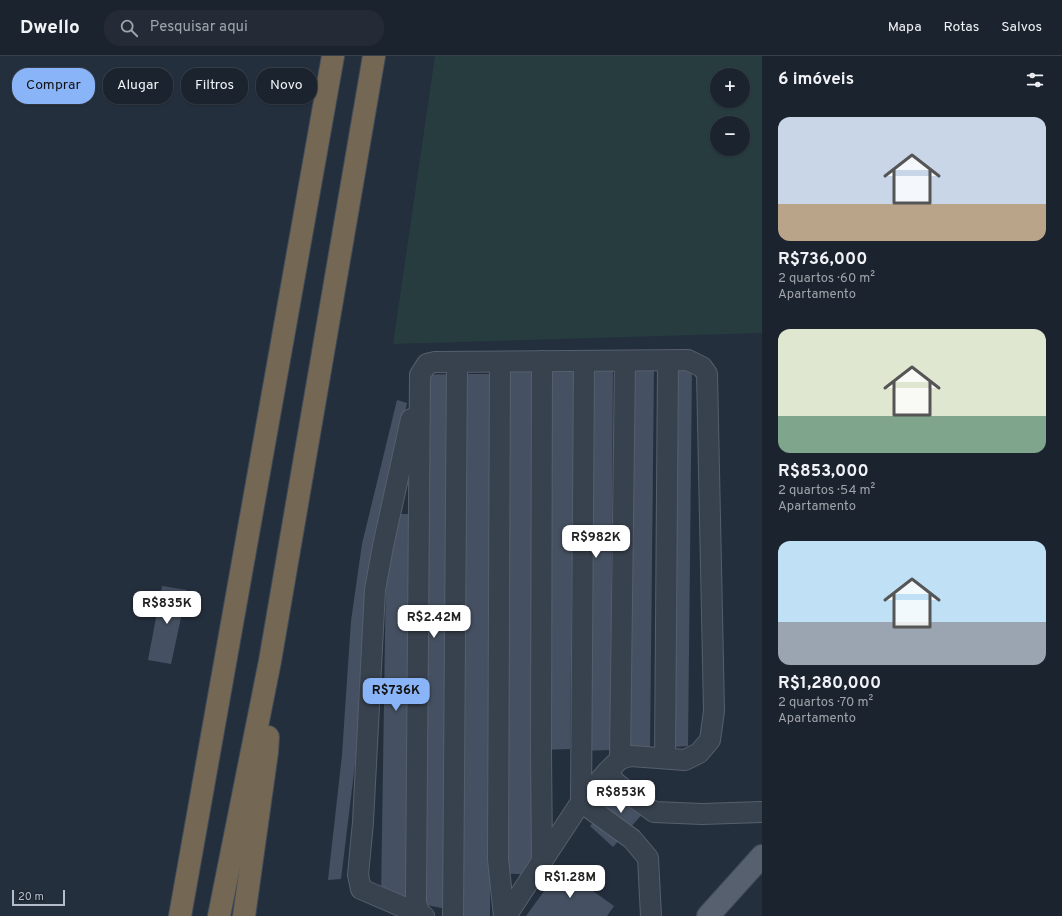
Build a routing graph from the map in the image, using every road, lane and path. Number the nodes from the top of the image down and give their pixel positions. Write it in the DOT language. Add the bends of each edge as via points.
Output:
graph roads {
  1 [pos="333,56"];
  2 [pos="374,56"];
  3 [pos="542,361"];
  4 [pos="584,361"];
  5 [pos="625,361"];
  6 [pos="668,361"];
  7 [pos="457,362"];
  8 [pos="500,362"];
  9 [pos="420,375"];
  10 [pos="270,661"];
  11 [pos="665,758"];
  12 [pos="614,765"];
  13 [pos="581,802"];
  14 [pos="762,812"];
  15 [pos="762,856"];
  16 [pos="542,861"];
  17 [pos="422,915"];
  18 [pos="180,916"];
  19 [pos="219,916"];
  20 [pos="244,916"];
  21 [pos="453,916"];
  22 [pos="505,916"];
  23 [pos="651,916"];
  24 [pos="708,916"];
  1 -- 18 [label="highway"];
  2 -- 10 [label="highway"];
  3 -- 4 [label="lane"];
  3 -- 8 [label="lane"];
  3 -- 16 [label="lane"];
  4 -- 5 [label="lane"];
  4 -- 13 [label="lane"];
  5 -- 6 [label="lane"];
  5 -- 12 [label="lane"];
  6 -- 11 [label="lane"];
  6 -- 11 [label="lane" via="688,360 702,367 707,374 714,711 710,740 699,753 685,760"];
  7 -- 8 [label="lane"];
  7 -- 9 [label="lane" via="427,364"];
  7 -- 21 [label="lane"];
  8 -- 22 [label="lane" via="498,859"];
  9 -- 17 [label="lane" via="416,903"];
  9 -- 17 [label="lane" via="375,590 358,874 361,889"];
  10 -- 19 [label="highway"];
  10 -- 20 [label="highway" via="267,752"];
  11 -- 12 [label="lane" via="631,756"];
  12 -- 13 [label="lane"];
  12 -- 14 [label="lane" via="616,783 654,812"];
  13 -- 16 [label="lane"];
  13 -- 23 [label="lane" via="632,839 648,858"];
  15 -- 24 [label="main road"];
  16 -- 22 [label="lane"];
}
